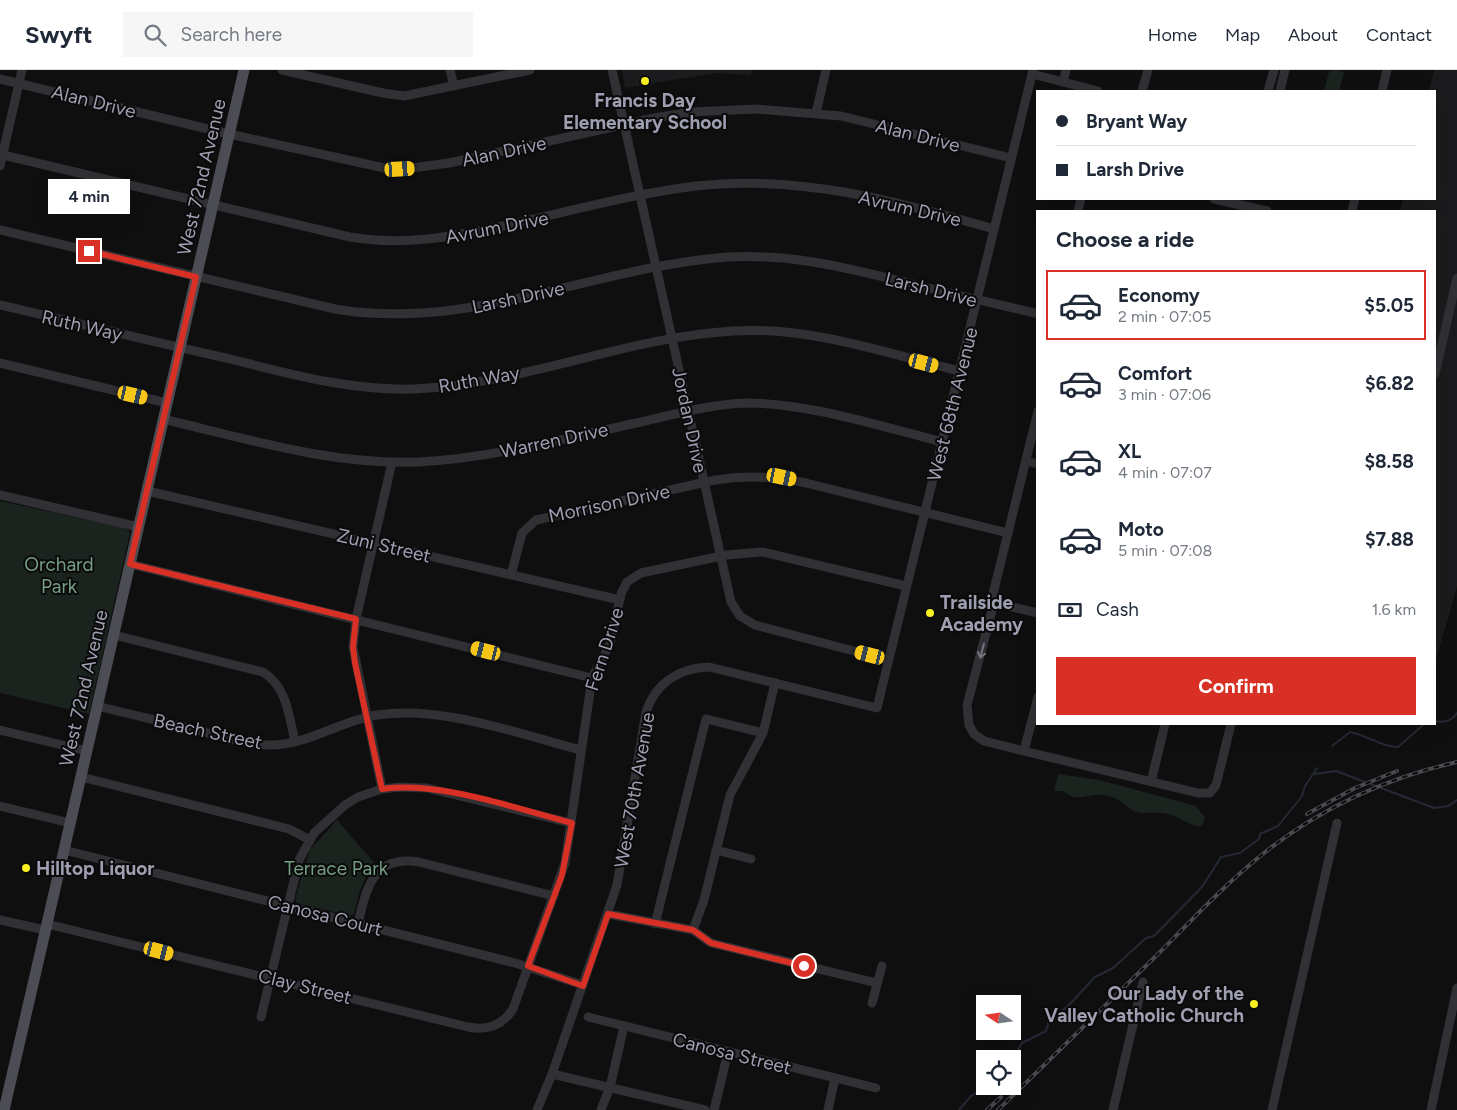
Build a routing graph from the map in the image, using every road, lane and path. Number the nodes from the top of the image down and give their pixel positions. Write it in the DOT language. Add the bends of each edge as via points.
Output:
graph roads {
  1 [pos="22,70"];
  2 [pos="244,70"];
  3 [pos="282,70"];
  4 [pos="450,70"];
  5 [pos="530,70"];
  6 [pos="612,70"];
  7 [pos="826,70"];
  8 [pos="1066,70"];
  9 [pos="1148,70"];
  10 [pos="1274,70"];
  11 [pos="1285,70"];
  12 [pos="1387,70"];
  13 [pos="1032,72"];
  14 [pos="0,79"];
  15 [pos="1063,82"];
  16 [pos="19,83"];
  17 [pos="454,86"];
  18 [pos="1094,90"];
  19 [pos="1142,90"];
  20 [pos="1268,90"];
  21 [pos="1280,90"];
  22 [pos="1382,90"];
  23 [pos="816,113"];
  24 [pos="625,124"];
  25 [pos="229,134"];
  26 [pos="3,155"];
  27 [pos="1011,158"];
  28 [pos="0,166"];
  29 [pos="641,195"];
  30 [pos="1219,200"];
  31 [pos="213,204"];
  32 [pos="1248,206"];
  33 [pos="1263,210"];
  34 [pos="994,229"];
  35 [pos="0,230"];
  36 [pos="657,268"];
  37 [pos="196,277"];
  38 [pos="1457,278"];
  39 [pos="976,300"];
  40 [pos="0,305"];
  41 [pos="1036,314"];
  42 [pos="673,340"];
  43 [pos="180,348"];
  44 [pos="0,363"];
  45 [pos="1436,370"];
  46 [pos="959,371"];
  47 [pos="167,403"];
  48 [pos="688,411"];
  49 [pos="1036,419"];
  50 [pos="163,420"];
  51 [pos="943,442"];
  52 [pos="1026,461"];
  53 [pos="392,462"];
  54 [pos="1036,464"];
  55 [pos="704,483"];
  56 [pos="147,491"];
  57 [pos="0,495"];
  58 [pos="925,514"];
  59 [pos="138,527"];
  60 [pos="1008,534"];
  61 [pos="374,543"];
  62 [pos="720,556"];
  63 [pos="130,564"];
  64 [pos="511,575"];
  65 [pos="906,586"];
  66 [pos="620,600"];
  67 [pos="993,603"];
  68 [pos="1036,613"];
  69 [pos="356,619"];
  70 [pos="114,635"];
  71 [pos="888,660"];
  72 [pos="592,678"];
  73 [pos="775,683"];
  74 [pos="1036,704"];
  75 [pos="97,706"];
  76 [pos="877,708"];
  77 [pos="366,717"];
  78 [pos="1165,725"];
  79 [pos="1231,725"];
  80 [pos="0,730"];
  81 [pos="763,733"];
  82 [pos="294,742"];
  83 [pos="581,750"];
  84 [pos="87,751"];
  85 [pos="1024,751"];
  86 [pos="81,778"];
  87 [pos="1151,782"];
  88 [pos="382,789"];
  89 [pos="0,806"];
  90 [pos="70,823"];
  91 [pos="572,823"];
  92 [pos="1338,823"];
  93 [pos="310,840"];
  94 [pos="64,850"];
  95 [pos="716,850"];
  96 [pos="751,859"];
  97 [pos="554,896"];
  98 [pos="287,905"];
  99 [pos="608,914"];
  100 [pos="0,920"];
  101 [pos="358,923"];
  102 [pos="655,924"];
  103 [pos="46,927"];
  104 [pos="693,930"];
  105 [pos="528,966"];
  106 [pos="882,966"];
  107 [pos="270,978"];
  108 [pos="1143,982"];
  109 [pos="877,983"];
  110 [pos="583,986"];
  111 [pos="1457,988"];
  112 [pos="872,1003"];
  113 [pos="261,1017"];
  114 [pos="588,1017"];
  115 [pos="624,1026"];
  116 [pos="728,1052"];
  117 [pos="552,1074"];
  118 [pos="835,1078"];
  119 [pos="610,1087"];
  120 [pos="876,1088"];
  121 [pos="4,1104"];
  122 [pos="537,1110"];
  123 [pos="601,1110"];
  124 [pos="705,1110"];
  125 [pos="714,1110"];
  126 [pos="828,1110"];
  127 [pos="1114,1110"];
  128 [pos="1272,1110"];
  129 [pos="1431,1110"];
  1 -- 16 [label="street"];
  2 -- 25 [label="main road, West 72nd Avenue"];
  3 -- 17 [label="street" via="391,95 410,95"];
  4 -- 17 [label="street"];
  5 -- 17 [label="street"];
  6 -- 24 [label="street, Jordan Drive"];
  7 -- 23 [label="street"];
  8 -- 15 [label="street"];
  9 -- 19 [label="street"];
  10 -- 20 [label="street"];
  11 -- 21 [label="street"];
  12 -- 22 [label="street"];
  13 -- 15 [label="street"];
  13 -- 27 [label="street, West 68th Avenue"];
  14 -- 16 [label="street, Alan Drive"];
  15 -- 18 [label="street"];
  16 -- 25 [label="street, Alan Drive"];
  16 -- 26 [label="street"];
  23 -- 24 [label="street, Alan Drive" via="714,110"];
  23 -- 27 [label="street, Alan Drive"];
  24 -- 25 [label="street, Alan Drive" via="449,163 400,169 374,167"];
  24 -- 29 [label="street, Jordan Drive"];
  25 -- 31 [label="main road, West 72nd Avenue"];
  26 -- 28 [label="street"];
  26 -- 31 [label="street, Avrum Drive"];
  27 -- 34 [label="street, West 68th Avenue"];
  29 -- 31 [label="street, Avrum Drive" via="455,236 407,242 350,237"];
  29 -- 34 [label="street, Avrum Drive" via="717,184 808,186 855,194"];
  29 -- 36 [label="street, Jordan Drive"];
  30 -- 32 [label="street"];
  31 -- 37 [label="main road, West 72nd Avenue"];
  32 -- 33 [label="street"];
  34 -- 39 [label="street, West 68th Avenue"];
  35 -- 37 [label="street, Larsh Drive"];
  36 -- 37 [label="street, Larsh Drive" via="474,307 402,315 335,308"];
  36 -- 39 [label="street, Larsh Drive" via="729,257 797,258"];
  36 -- 42 [label="street, Jordan Drive"];
  37 -- 43 [label="main road, West 72nd Avenue"];
  38 -- 45 [label="street"];
  39 -- 41 [label="street, Larsh Drive"];
  39 -- 46 [label="street, West 68th Avenue"];
  40 -- 43 [label="street, Ruth Way"];
  42 -- 43 [label="street, Ruth Way" via="480,381 413,389 333,383"];
  42 -- 46 [label="street, Ruth Way" via="733,331 784,332"];
  42 -- 48 [label="street, Jordan Drive"];
  43 -- 47 [label="main road, West 72nd Avenue"];
  44 -- 47 [label="street"];
  46 -- 51 [label="street, West 68th Avenue"];
  47 -- 50 [label="main road, West 72nd Avenue"];
  48 -- 51 [label="street, Warren Drive" via="734,404 784,405"];
  48 -- 53 [label="street, Warren Drive" via="491,454"];
  48 -- 55 [label="street, Jordan Drive"];
  49 -- 52 [label="street"];
  50 -- 53 [label="street, Warren Drive" via="310,454 355,461"];
  50 -- 56 [label="main road, West 72nd Avenue"];
  51 -- 58 [label="street, West 68th Avenue"];
  52 -- 54 [label="street"];
  52 -- 60 [label="street"];
  53 -- 61 [label="street"];
  55 -- 58 [label="street, Morrison Drive" via="745,476 772,476"];
  55 -- 62 [label="street, Jordan Drive"];
  55 -- 64 [label="street, Morrison Drive" via="536,520 522,532"];
  56 -- 59 [label="main road, West 72nd Avenue"];
  56 -- 61 [label="street, Zuni Street"];
  57 -- 59 [label="street"];
  58 -- 60 [label="street, Morrison Drive"];
  58 -- 65 [label="street, West 68th Avenue"];
  59 -- 63 [label="main road, West 72nd Avenue"];
  60 -- 67 [label="street"];
  61 -- 64 [label="street, Zuni Street"];
  61 -- 69 [label="street"];
  62 -- 65 [label="street, Fern Drive" via="772,553"];
  62 -- 66 [label="street, Fern Drive" via="635,576 627,582"];
  62 -- 71 [label="street, Jordan Drive" via="731,602 750,623"];
  63 -- 69 [label="street"];
  63 -- 70 [label="main road, West 72nd Avenue"];
  64 -- 66 [label="street, Zuni Street"];
  65 -- 71 [label="street, West 68th Avenue"];
  66 -- 72 [label="street, Fern Drive" via="610,644"];
  67 -- 68 [label="street"];
  67 -- 85 [label="street, one-way" via="967,705 969,725 974,734 984,741"];
  69 -- 72 [label="street"];
  69 -- 77 [label="street" via="353,654"];
  70 -- 75 [label="main road, West 72nd Avenue"];
  70 -- 82 [label="street" via="263,672 276,682 283,695"];
  71 -- 76 [label="street, West 68th Avenue"];
  72 -- 83 [label="street, Fern Drive"];
  73 -- 76 [label="street, West 70th Avenue"];
  73 -- 81 [label="street"];
  73 -- 99 [label="street, West 70th Avenue" via="702,667 670,678 655,692 646,712 624,853"];
  74 -- 85 [label="street"];
  75 -- 82 [label="street, Beach Street" via="249,743"];
  75 -- 84 [label="main road, West 72nd Avenue"];
  77 -- 82 [label="street, Beach Street"];
  77 -- 83 [label="street, Beach Street" via="415,713 444,716"];
  77 -- 88 [label="street"];
  78 -- 87 [label="street"];
  79 -- 87 [label="street" via="1216,785 1210,793"];
  80 -- 84 [label="street"];
  81 -- 95 [label="street" via="736,781"];
  81 -- 102 [label="street" via="706,719"];
  83 -- 91 [label="street, Fern Drive"];
  84 -- 86 [label="main road, West 72nd Avenue"];
  85 -- 87 [label="street"];
  86 -- 90 [label="main road, West 72nd Avenue"];
  86 -- 93 [label="street" via="289,829"];
  88 -- 91 [label="street" via="427,788"];
  88 -- 93 [label="street" via="345,805 322,824"];
  89 -- 90 [label="street"];
  90 -- 94 [label="main road, West 72nd Avenue"];
  91 -- 97 [label="street, Fern Drive" via="565,863"];
  92 -- 128 [label="street"];
  93 -- 98 [label="street" via="299,860"];
  94 -- 98 [label="street, Canosa Court"];
  94 -- 103 [label="main road, West 72nd Avenue"];
  95 -- 96 [label="street"];
  95 -- 104 [label="street"];
  97 -- 101 [label="street" via="403,860 385,866 371,879"];
  97 -- 105 [label="street, Fern Drive"];
  98 -- 101 [label="street, Canosa Court"];
  98 -- 107 [label="street"];
  99 -- 102 [label="street"];
  99 -- 110 [label="street, West 70th Avenue"];
  100 -- 103 [label="street, Clay Street"];
  101 -- 105 [label="street, Canosa Court"];
  102 -- 104 [label="street"];
  103 -- 107 [label="street, Clay Street"];
  103 -- 121 [label="main road, West 72nd Avenue"];
  104 -- 109 [label="street" via="711,943"];
  105 -- 107 [label="street, Clay Street" via="508,1016 496,1026 480,1029"];
  105 -- 110 [label="street, Canosa Court"];
  106 -- 109 [label="street"];
  107 -- 113 [label="street"];
  108 -- 127 [label="street"];
  109 -- 112 [label="street"];
  110 -- 117 [label="street, West 70th Avenue"];
  111 -- 129 [label="street"];
  114 -- 115 [label="street, Canosa Street"];
  115 -- 116 [label="street, Canosa Street"];
  115 -- 119 [label="street"];
  116 -- 118 [label="street, Canosa Street"];
  116 -- 125 [label="street"];
  117 -- 119 [label="street"];
  117 -- 122 [label="street, West 70th Avenue"];
  118 -- 120 [label="street, Canosa Street"];
  118 -- 126 [label="street"];
  119 -- 123 [label="street"];
  119 -- 124 [label="street"];
}
